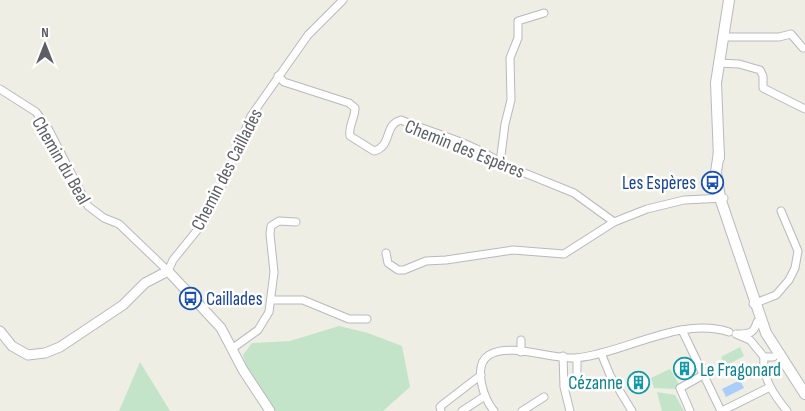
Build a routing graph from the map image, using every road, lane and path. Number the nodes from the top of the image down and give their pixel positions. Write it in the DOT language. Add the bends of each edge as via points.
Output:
graph roads {
  1 [pos="343,0"];
  2 [pos="729,0"];
  3 [pos="544,13"];
  4 [pos="722,37"];
  5 [pos="803,48"];
  6 [pos="718,63"];
  7 [pos="278,76"];
  8 [pos="0,89"];
  9 [pos="805,110"];
  10 [pos="500,164"];
  11 [pos="722,198"];
  12 [pos="781,211"];
  13 [pos="296,222"];
  14 [pos="614,222"];
  15 [pos="386,253"];
  16 [pos="163,274"];
  17 [pos="272,300"];
  18 [pos="754,304"];
  19 [pos="367,319"];
  20 [pos="757,322"];
  21 [pos="682,330"];
  22 [pos="0,331"];
  23 [pos="729,332"];
  24 [pos="521,340"];
  25 [pos="233,348"];
  26 [pos="521,352"];
  27 [pos="601,353"];
  28 [pos="563,356"];
  29 [pos="768,357"];
  30 [pos="577,358"];
  31 [pos="481,375"];
  32 [pos="703,375"];
  33 [pos="577,379"];
  34 [pos="770,387"];
  35 [pos="485,396"];
  36 [pos="805,396"];
  37 [pos="544,397"];
  38 [pos="492,409"];
  39 [pos="270,411"];
  40 [pos="442,411"];
  41 [pos="462,411"];
  42 [pos="522,411"];
  43 [pos="570,411"];
  44 [pos="632,411"];
  45 [pos="690,411"];
  46 [pos="721,411"];
  47 [pos="787,411"];
  1 -- 7 [label="street, Chemin des Caillades" via="308,35"];
  2 -- 4 [label="main road"];
  3 -- 10 [label="street" via="518,21 518,38 510,58 511,100"];
  4 -- 5 [label="street" via="791,34"];
  4 -- 6 [label="main road"];
  6 -- 9 [label="street" via="760,70 763,88"];
  6 -- 11 [label="main road" via="716,90"];
  7 -- 10 [label="street, Chemin des Espères" via="284,82 349,103 355,108 349,127 350,136 374,151 380,150 388,140 389,128 394,122 401,120 490,156"];
  7 -- 16 [label="street, Chemin des Caillades" via="250,116 226,177 203,223"];
  8 -- 16 [label="street, Chemin du Beal" via="36,112 88,206 119,224"];
  10 -- 14 [label="street, Chemin des Espères" via="574,193"];
  11 -- 14 [label="street" via="665,204"];
  11 -- 18 [label="main road"];
  12 -- 18 [label="street" via="798,251 795,268 776,295"];
  13 -- 17 [label="street" via="279,221 271,226"];
  14 -- 15 [label="street" via="564,254 513,250 426,261 398,270 388,263"];
  16 -- 22 [label="street" via="145,283 123,305 60,347 45,353 28,355 12,346"];
  16 -- 25 [label="street" via="220,328"];
  17 -- 19 [label="street" via="302,300 349,320"];
  17 -- 25 [label="street" via="258,330"];
  18 -- 20 [label="main road"];
  18 -- 36 [label="main road" via="770,343"];
  20 -- 29 [label="main road"];
  20 -- 29 [label="street" via="750,334 736,334 750,340"];
  21 -- 23 [label="street"];
  21 -- 27 [label="street"];
  21 -- 32 [label="street"];
  24 -- 26 [label="street"];
  25 -- 39 [label="street" via="243,370"];
  26 -- 28 [label="street"];
  26 -- 31 [label="street" via="499,352 488,356"];
  27 -- 30 [label="street"];
  27 -- 44 [label="street"];
  28 -- 30 [label="street"];
  28 -- 43 [label="street" via="564,387"];
  29 -- 34 [label="street" via="763,367"];
  29 -- 36 [label="main road"];
  30 -- 33 [label="street"];
  31 -- 35 [label="street"];
  31 -- 40 [label="street" via="442,405"];
  32 -- 45 [label="street" via="680,388"];
  32 -- 46 [label="street"];
  34 -- 46 [label="street"];
  34 -- 47 [label="street"];
  35 -- 38 [label="street"];
  35 -- 41 [label="street"];
  37 -- 42 [label="street"];
}
